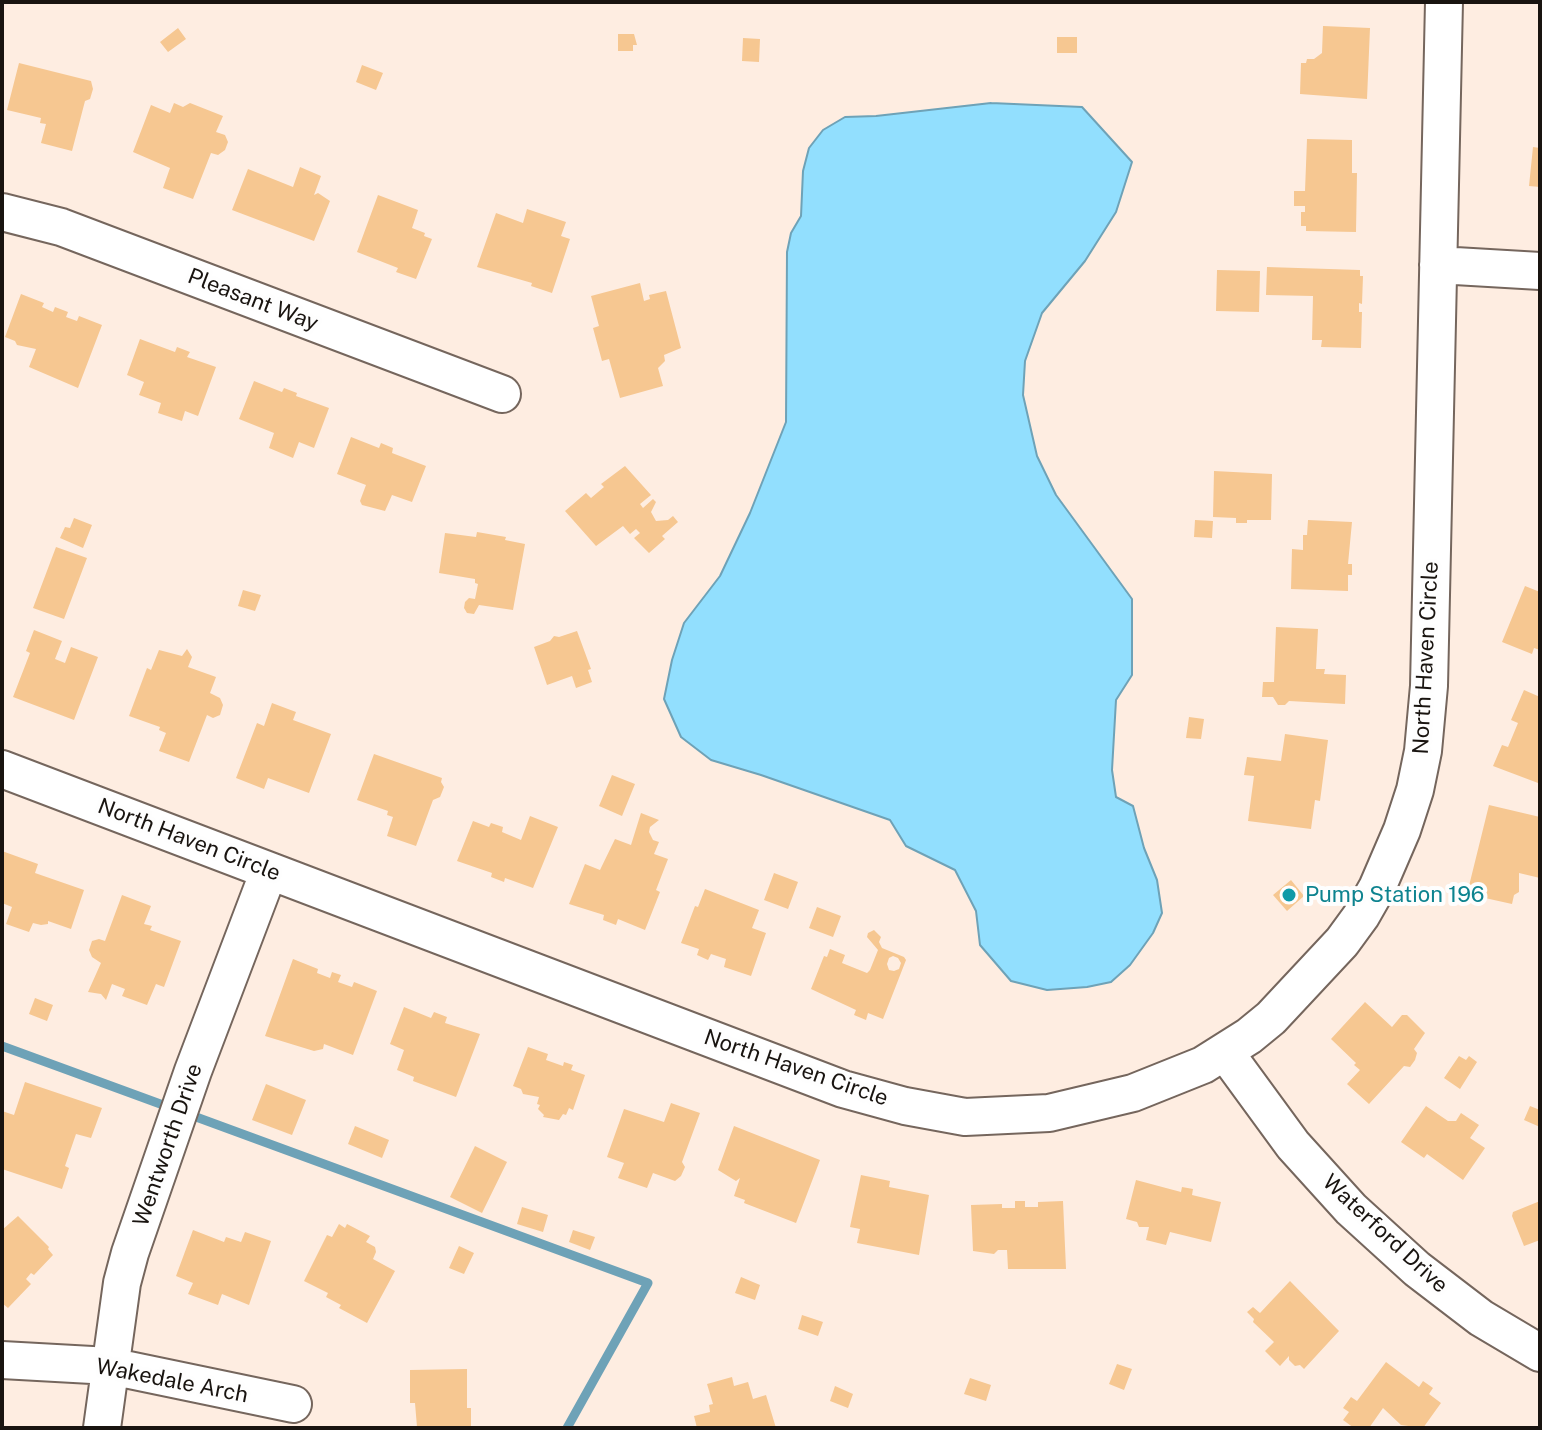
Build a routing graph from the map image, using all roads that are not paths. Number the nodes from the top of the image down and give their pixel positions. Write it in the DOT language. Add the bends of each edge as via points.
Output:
graph roads {
  1 [pos="1444,2"];
  2 [pos="2,212"];
  3 [pos="1438,265"];
  4 [pos="1540,271"];
  5 [pos="502,394"];
  6 [pos="2,769"];
  7 [pos="269,871"];
  8 [pos="1225,1052"];
  9 [pos="1540,1353"];
  10 [pos="2,1360"];
  11 [pos="110,1366"];
  12 [pos="293,1404"];
  13 [pos="102,1428"];
  1 -- 3 [label="street, North Haven Circle"];
  2 -- 5 [label="street, Pleasant Way" via="61,227"];
  3 -- 4 [label="street"];
  3 -- 8 [label="street, North Haven Circle" via="1429,686 1415,790 1361,916 1271,1018"];
  6 -- 7 [label="street, North Haven Circle"];
  7 -- 8 [label="street, North Haven Circle" via="843,1089 905,1106 965,1117 1049,1113 1133,1093"];
  7 -- 11 [label="street, Wentworth Drive" via="130,1253"];
  8 -- 9 [label="street, Waterford Drive" via="1293,1145 1351,1209 1481,1318"];
  10 -- 11 [label="street, Wakedale Arch"];
  11 -- 12 [label="street, Wakedale Arch"];
  11 -- 13 [label="street, Wentworth Drive"];
}
